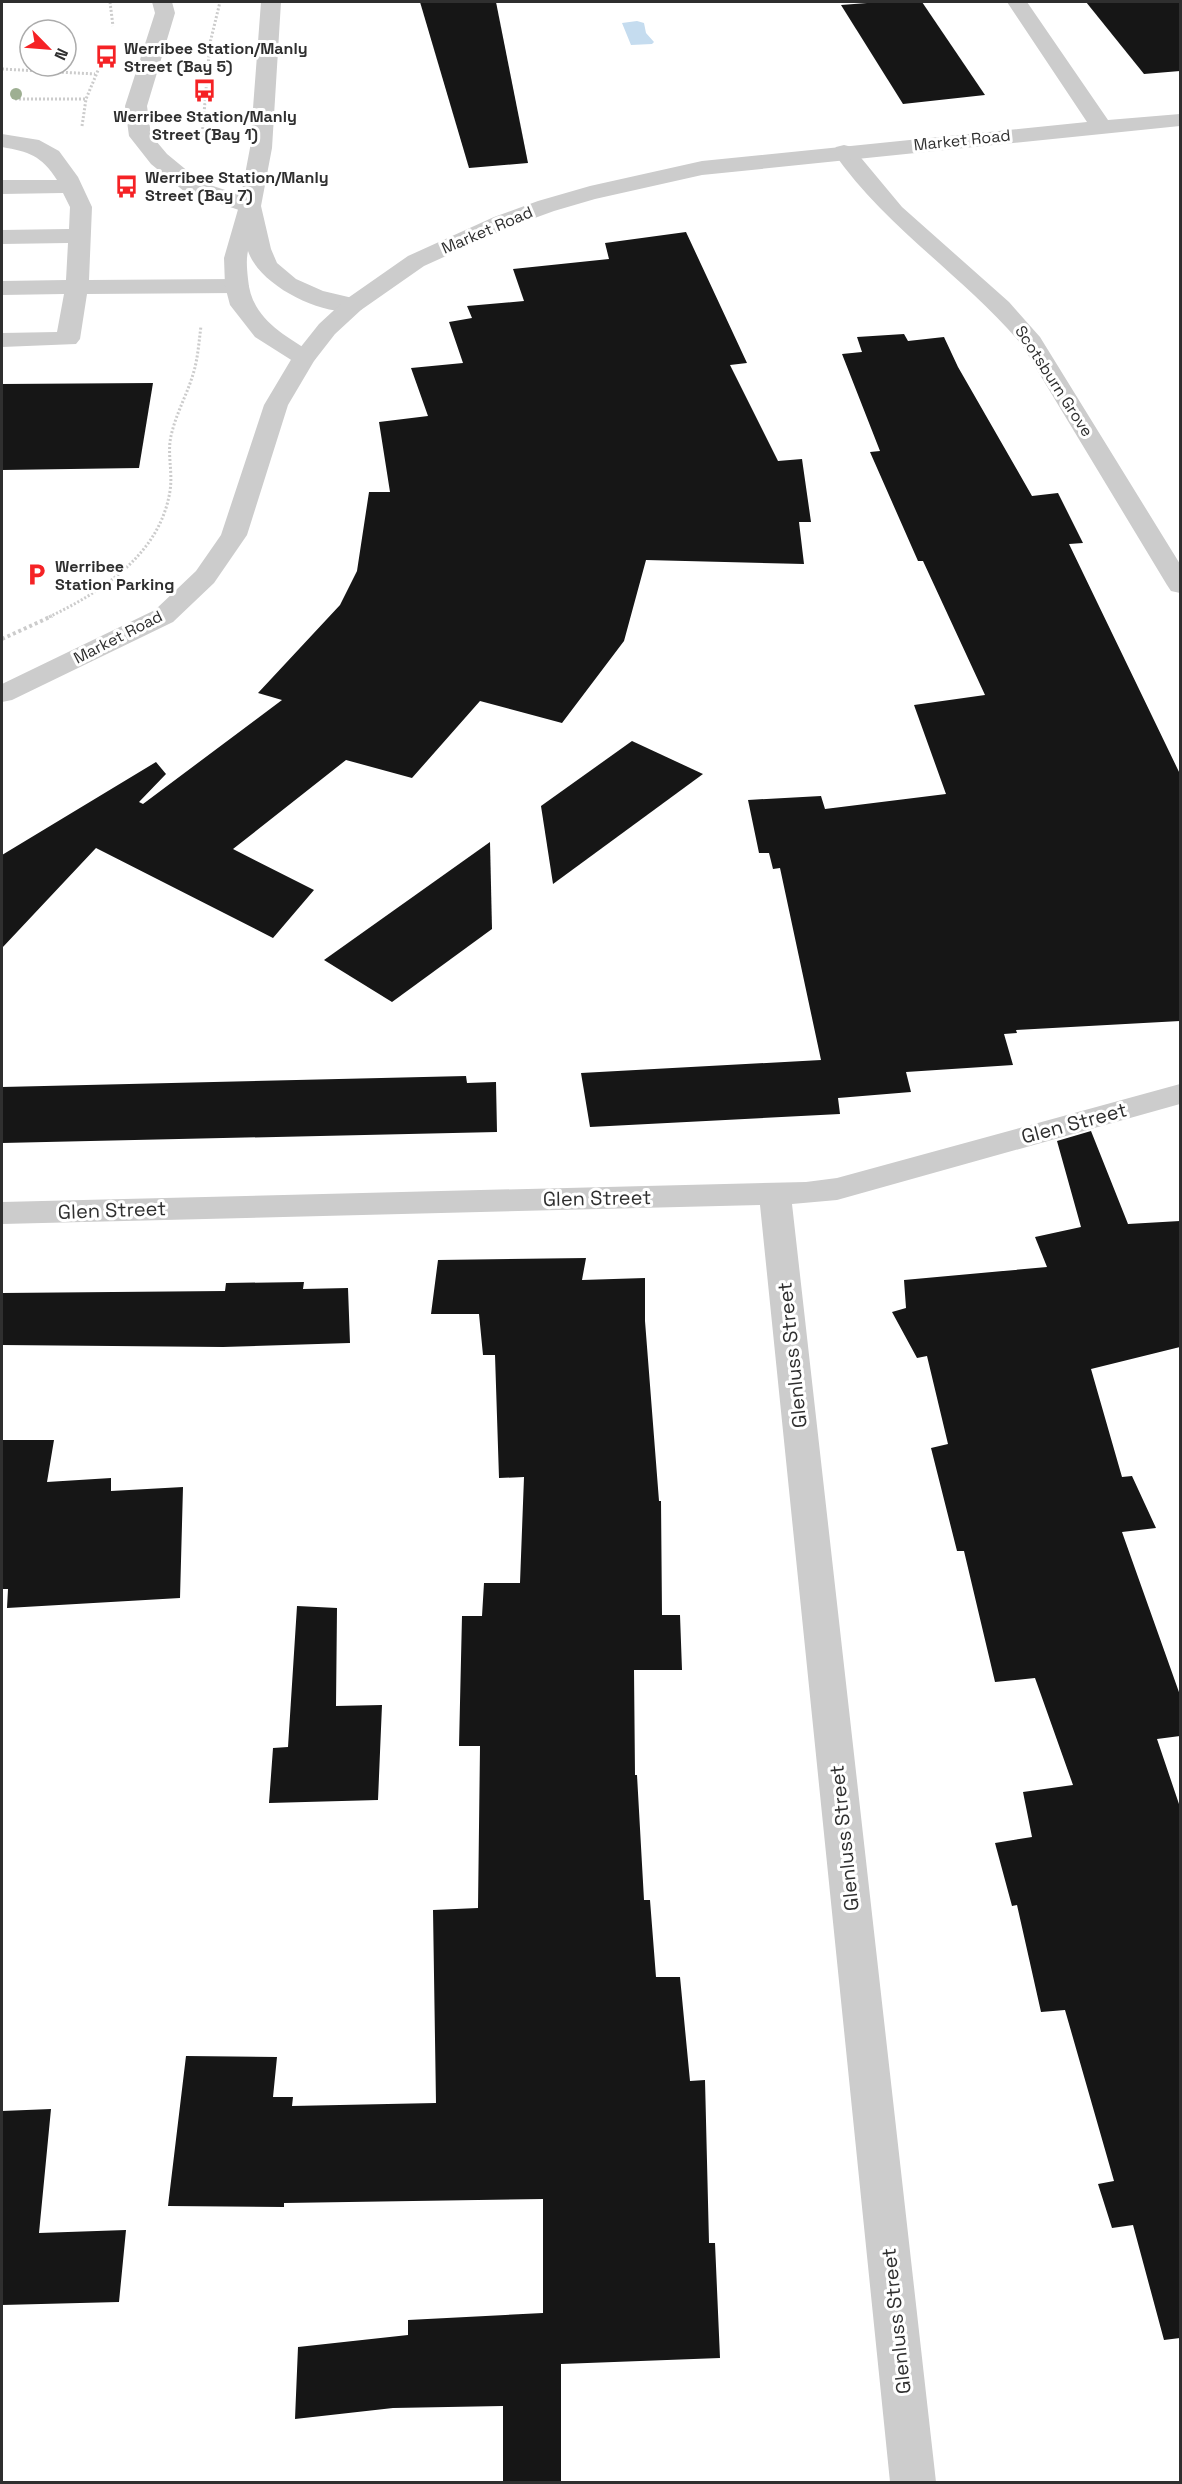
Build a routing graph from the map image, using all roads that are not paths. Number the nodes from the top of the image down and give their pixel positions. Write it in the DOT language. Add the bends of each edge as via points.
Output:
graph roads {
  1 [pos="162,2"];
  2 [pos="271,2"];
  3 [pos="1017,2"];
  4 [pos="1180,120"];
  5 [pos="1102,128"];
  6 [pos="2,141"];
  7 [pos="844,152"];
  8 [pos="71,186"];
  9 [pos="2,187"];
  10 [pos="250,206"];
  11 [pos="81,236"];
  12 [pos="2,237"];
  13 [pos="237,286"];
  14 [pos="76,287"];
  15 [pos="2,288"];
  16 [pos="353,305"];
  17 [pos="2,340"];
  18 [pos="303,358"];
  19 [pos="1180,585"];
  20 [pos="2,694"];
  21 [pos="1180,1094"];
  22 [pos="775,1194"];
  23 [pos="2,1213"];
  24 [pos="913,2482"];
  1 -- 10 [label="street" via="165,13 136,106 140,136 159,159 193,187"];
  2 -- 10 [label="street" via="261,148"];
  3 -- 5 [label="street"];
  4 -- 5 [label="street, Market Road"];
  5 -- 7 [label="street, Market Road"];
  6 -- 8 [label="street" via="32,145 51,156"];
  7 -- 16 [label="street, Market Road" via="702,168 557,202 416,261"];
  7 -- 19 [label="street, Scotsburn Grove" via="895,213 1005,311 1032,342"];
  8 -- 9 [label="street"];
  8 -- 11 [label="street" via="81,207"];
  10 -- 13 [label="street" via="234,258"];
  10 -- 16 [label="street" via="261,256 270,268 311,296"];
  11 -- 12 [label="street"];
  11 -- 14 [label="street"];
  13 -- 14 [label="street"];
  13 -- 18 [label="street" via="242,305 263,332"];
  14 -- 15 [label="street"];
  14 -- 17 [label="street" via="68,339"];
  16 -- 18 [label="street, Market Road"];
  18 -- 20 [label="street, Market Road" via="276,405 234,535 204,577 164,616"];
  21 -- 22 [label="street, Glen Street" via="837,1189"];
  22 -- 23 [label="street, Glen Street"];
  22 -- 24 [label="street, Glenluss Street"];
}
